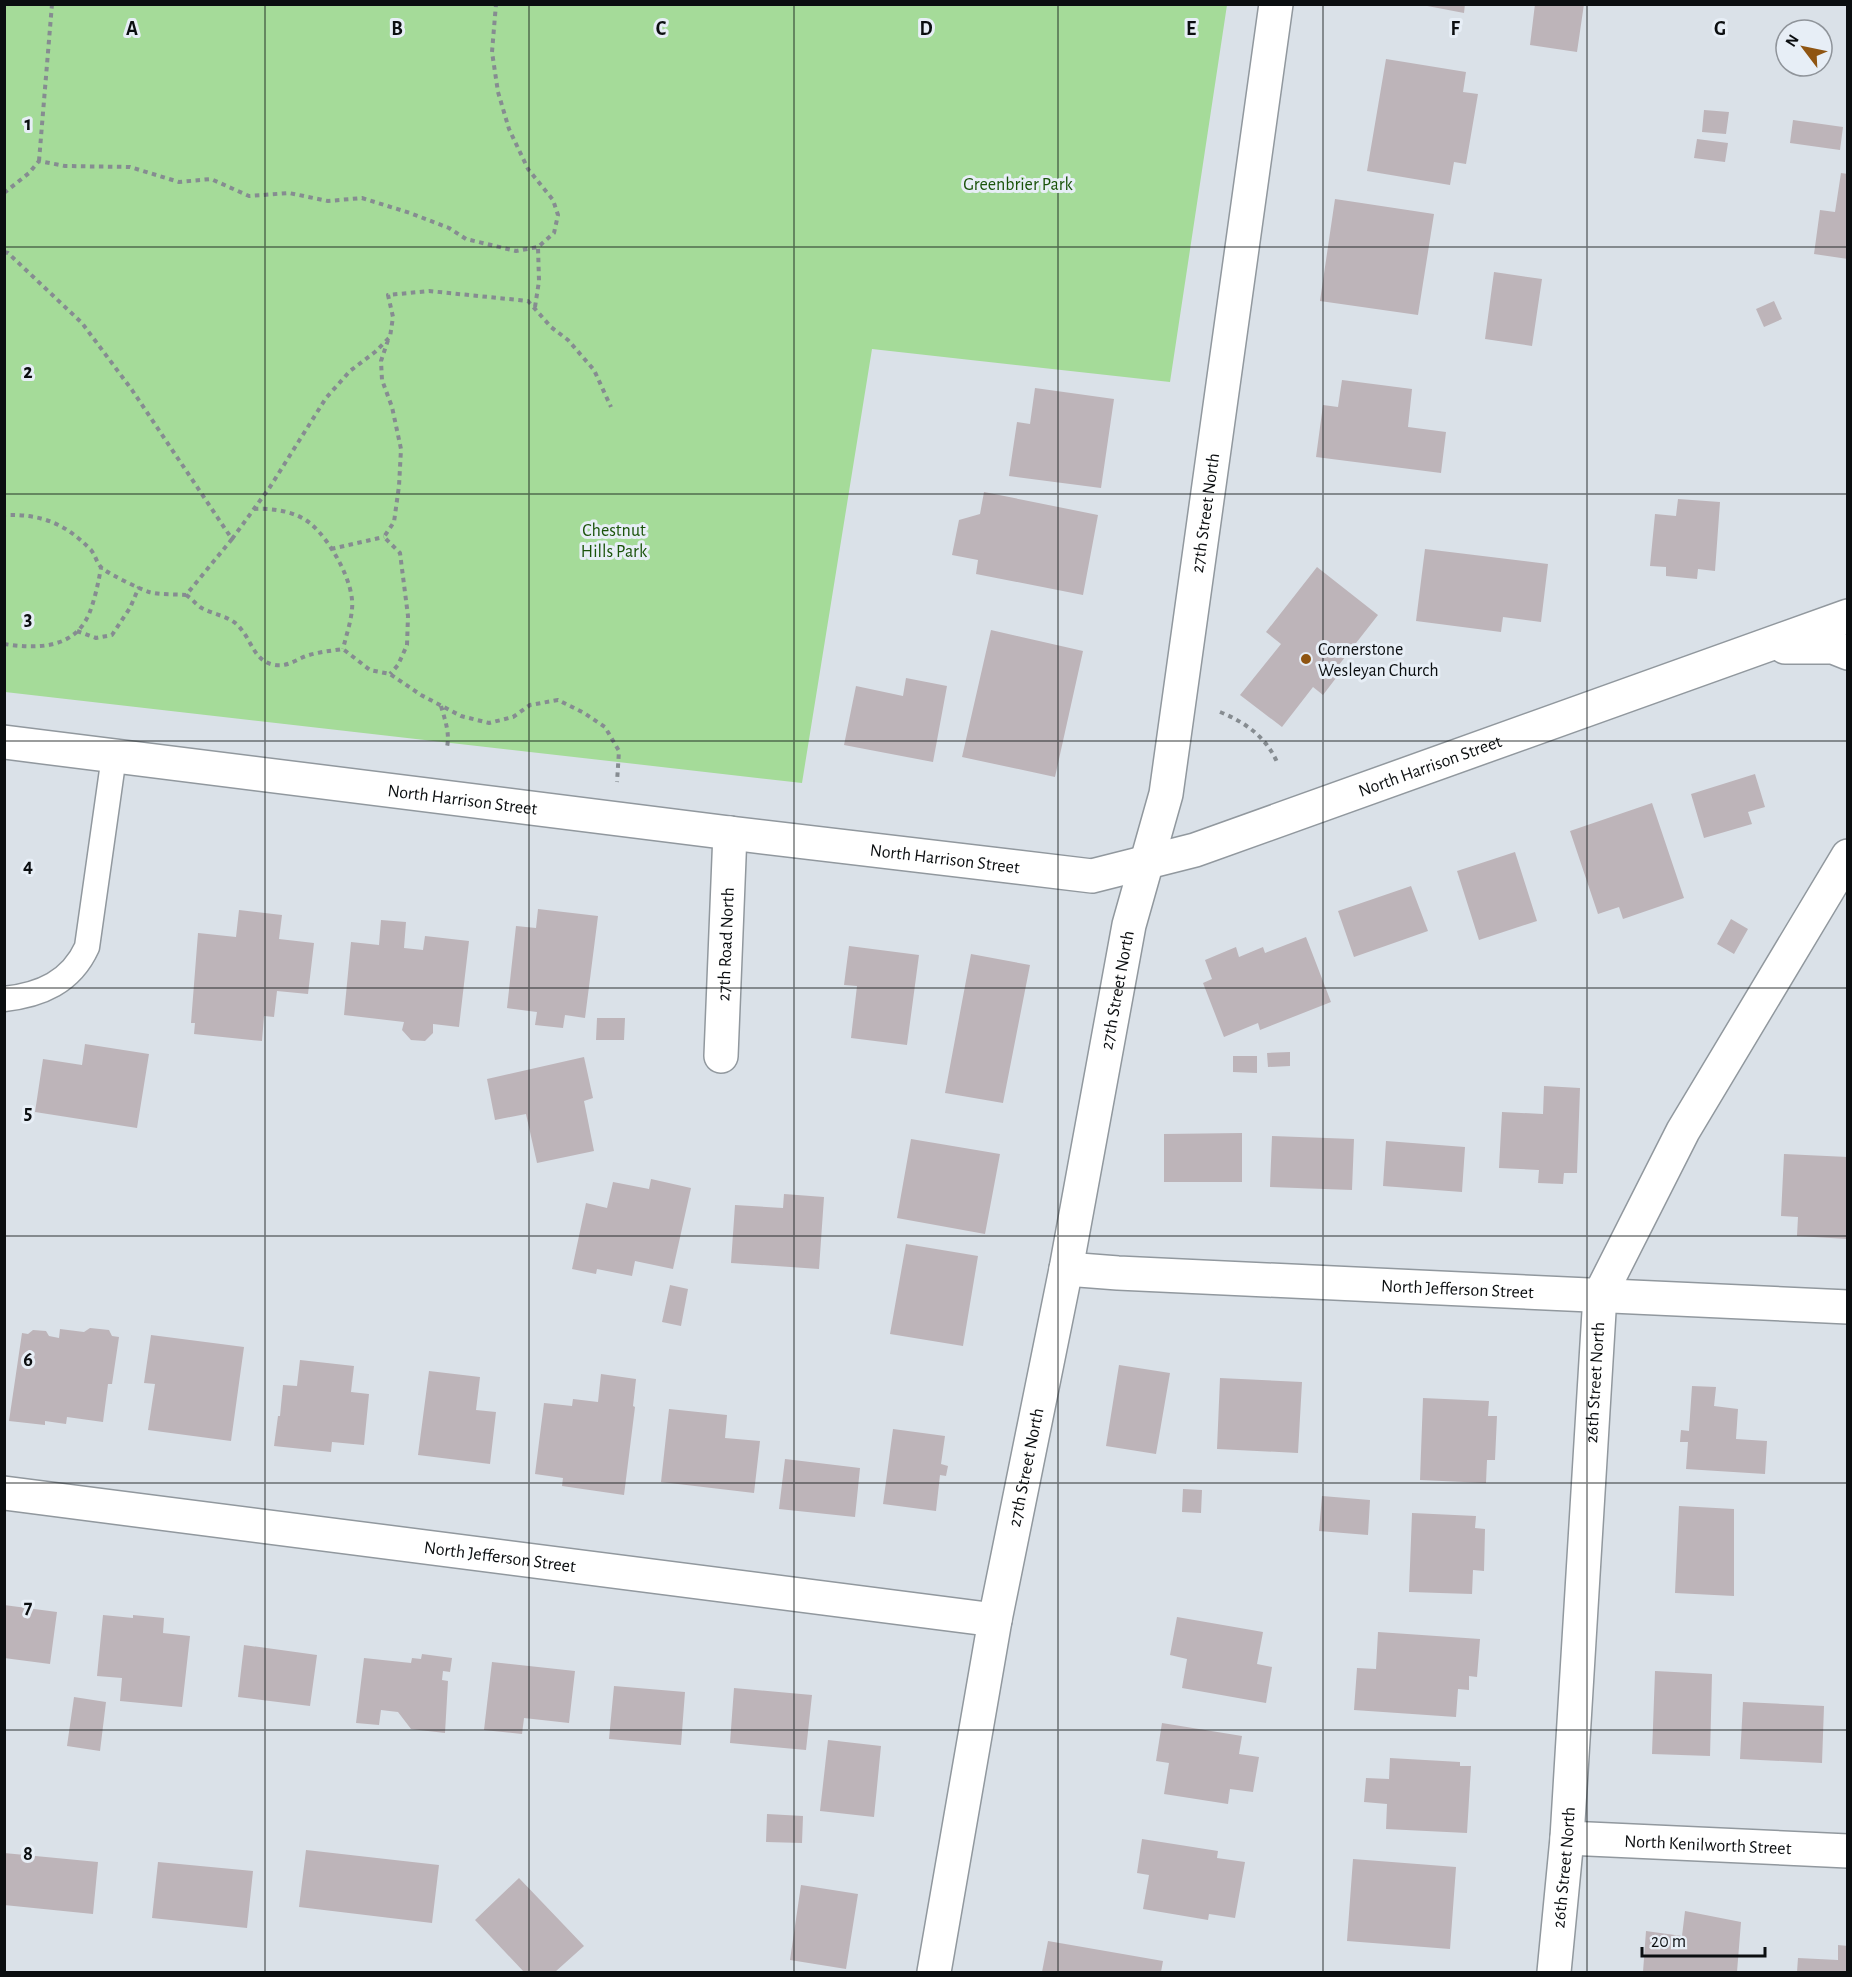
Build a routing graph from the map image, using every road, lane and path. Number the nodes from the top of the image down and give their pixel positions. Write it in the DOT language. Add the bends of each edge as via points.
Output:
graph roads {
  1 [pos="52,4"];
  2 [pos="496,4"];
  3 [pos="1276,4"];
  4 [pos="39,161"];
  5 [pos="4,193"];
  6 [pos="538,247"];
  7 [pos="4,252"];
  8 [pos="534,308"];
  9 [pos="390,337"];
  10 [pos="611,407"];
  11 [pos="254,509"];
  12 [pos="4,515"];
  13 [pos="384,537"];
  14 [pos="232,539"];
  15 [pos="331,549"];
  16 [pos="101,568"];
  17 [pos="139,587"];
  18 [pos="186,594"];
  19 [pos="1848,616"];
  20 [pos="77,631"];
  21 [pos="4,644"];
  22 [pos="1762,646"];
  23 [pos="343,649"];
  24 [pos="1848,653"];
  25 [pos="390,674"];
  26 [pos="441,705"];
  27 [pos="1220,712"];
  28 [pos="4,742"];
  29 [pos="447,747"];
  30 [pos="114,756"];
  31 [pos="1277,762"];
  32 [pos="614,818"];
  33 [pos="730,833"];
  34 [pos="1848,856"];
  35 [pos="1147,862"];
  36 [pos="4,999"];
  37 [pos="721,1056"];
  38 [pos="1066,1269"];
  39 [pos="1600,1295"];
  40 [pos="1848,1307"];
  41 [pos="4,1493"];
  42 [pos="995,1620"];
  43 [pos="1567,1838"];
  44 [pos="1848,1851"];
  45 [pos="934,1972"];
  46 [pos="1554,1972"];
  1 -- 4 [label="path"];
  2 -- 6 [label="path" via="492,52 506,120 528,169 553,200 558,215 554,234"];
  3 -- 35 [label="street, 27th Street North" via="1166,794"];
  4 -- 5 [label="path"];
  4 -- 6 [label="path" via="65,166 130,167 179,182 211,179 249,196 289,193 328,201 362,198 429,220 466,239 516,251"];
  6 -- 8 [label="path"];
  7 -- 14 [label="path" via="82,323"];
  8 -- 9 [label="path" via="528,301 429,291 388,295 393,317"];
  8 -- 10 [label="path" via="594,370"];
  9 -- 11 [label="path" via="326,398"];
  9 -- 13 [label="path" via="381,361 382,381 401,449 393,522"];
  11 -- 14 [label="path"];
  11 -- 15 [label="path" via="281,510 310,523"];
  12 -- 16 [label="path" via="26,514 56,523 93,552"];
  13 -- 15 [label="path"];
  13 -- 25 [label="path" via="400,553 408,616 407,645"];
  14 -- 18 [label="path"];
  15 -- 23 [label="path" via="351,590 353,608"];
  16 -- 17 [label="path"];
  16 -- 20 [label="path" via="88,616"];
  17 -- 18 [label="path" via="150,592"];
  17 -- 20 [label="path" via="112,635 96,638"];
  18 -- 23 [label="path" via="200,606 241,627 256,655 265,662 290,664 306,656"];
  19 -- 22 [label="street, North Harrison Street"];
  20 -- 21 [label="path" via="59,643 31,648"];
  22 -- 24 [label="street" via="1833,647"];
  22 -- 35 [label="street, North Harrison Street" via="1195,850"];
  23 -- 25 [label="path" via="370,670"];
  25 -- 26 [label="path"];
  26 -- 29 [label="path" via="448,729"];
  26 -- 32 [label="path" via="461,716 489,723 513,717 530,705 558,700 584,713 605,727 620,751"];
  27 -- 31 [label="path" via="1245,723 1262,738"];
  28 -- 30 [label="street, North Harrison Street"];
  30 -- 32 [label="street, North Harrison Street"];
  30 -- 36 [label="lane" via="87,947 80,961 52,986 36,994"];
  32 -- 33 [label="street, North Harrison Street"];
  33 -- 35 [label="street, North Harrison Street" via="1092,876"];
  33 -- 37 [label="street, 27th Road North"];
  34 -- 39 [label="street, 26th Street North" via="1683,1131"];
  35 -- 38 [label="street, 27th Street North" via="1129,925"];
  38 -- 39 [label="street, North Jefferson Street"];
  38 -- 42 [label="street, 27th Street North"];
  39 -- 40 [label="street, North Jefferson Street"];
  39 -- 43 [label="street, 26th Street North"];
  41 -- 42 [label="street, North Jefferson Street"];
  42 -- 45 [label="street, 27th Street North"];
  43 -- 44 [label="street, North Kenilworth Street"];
  43 -- 46 [label="street, 26th Street North"];
}
